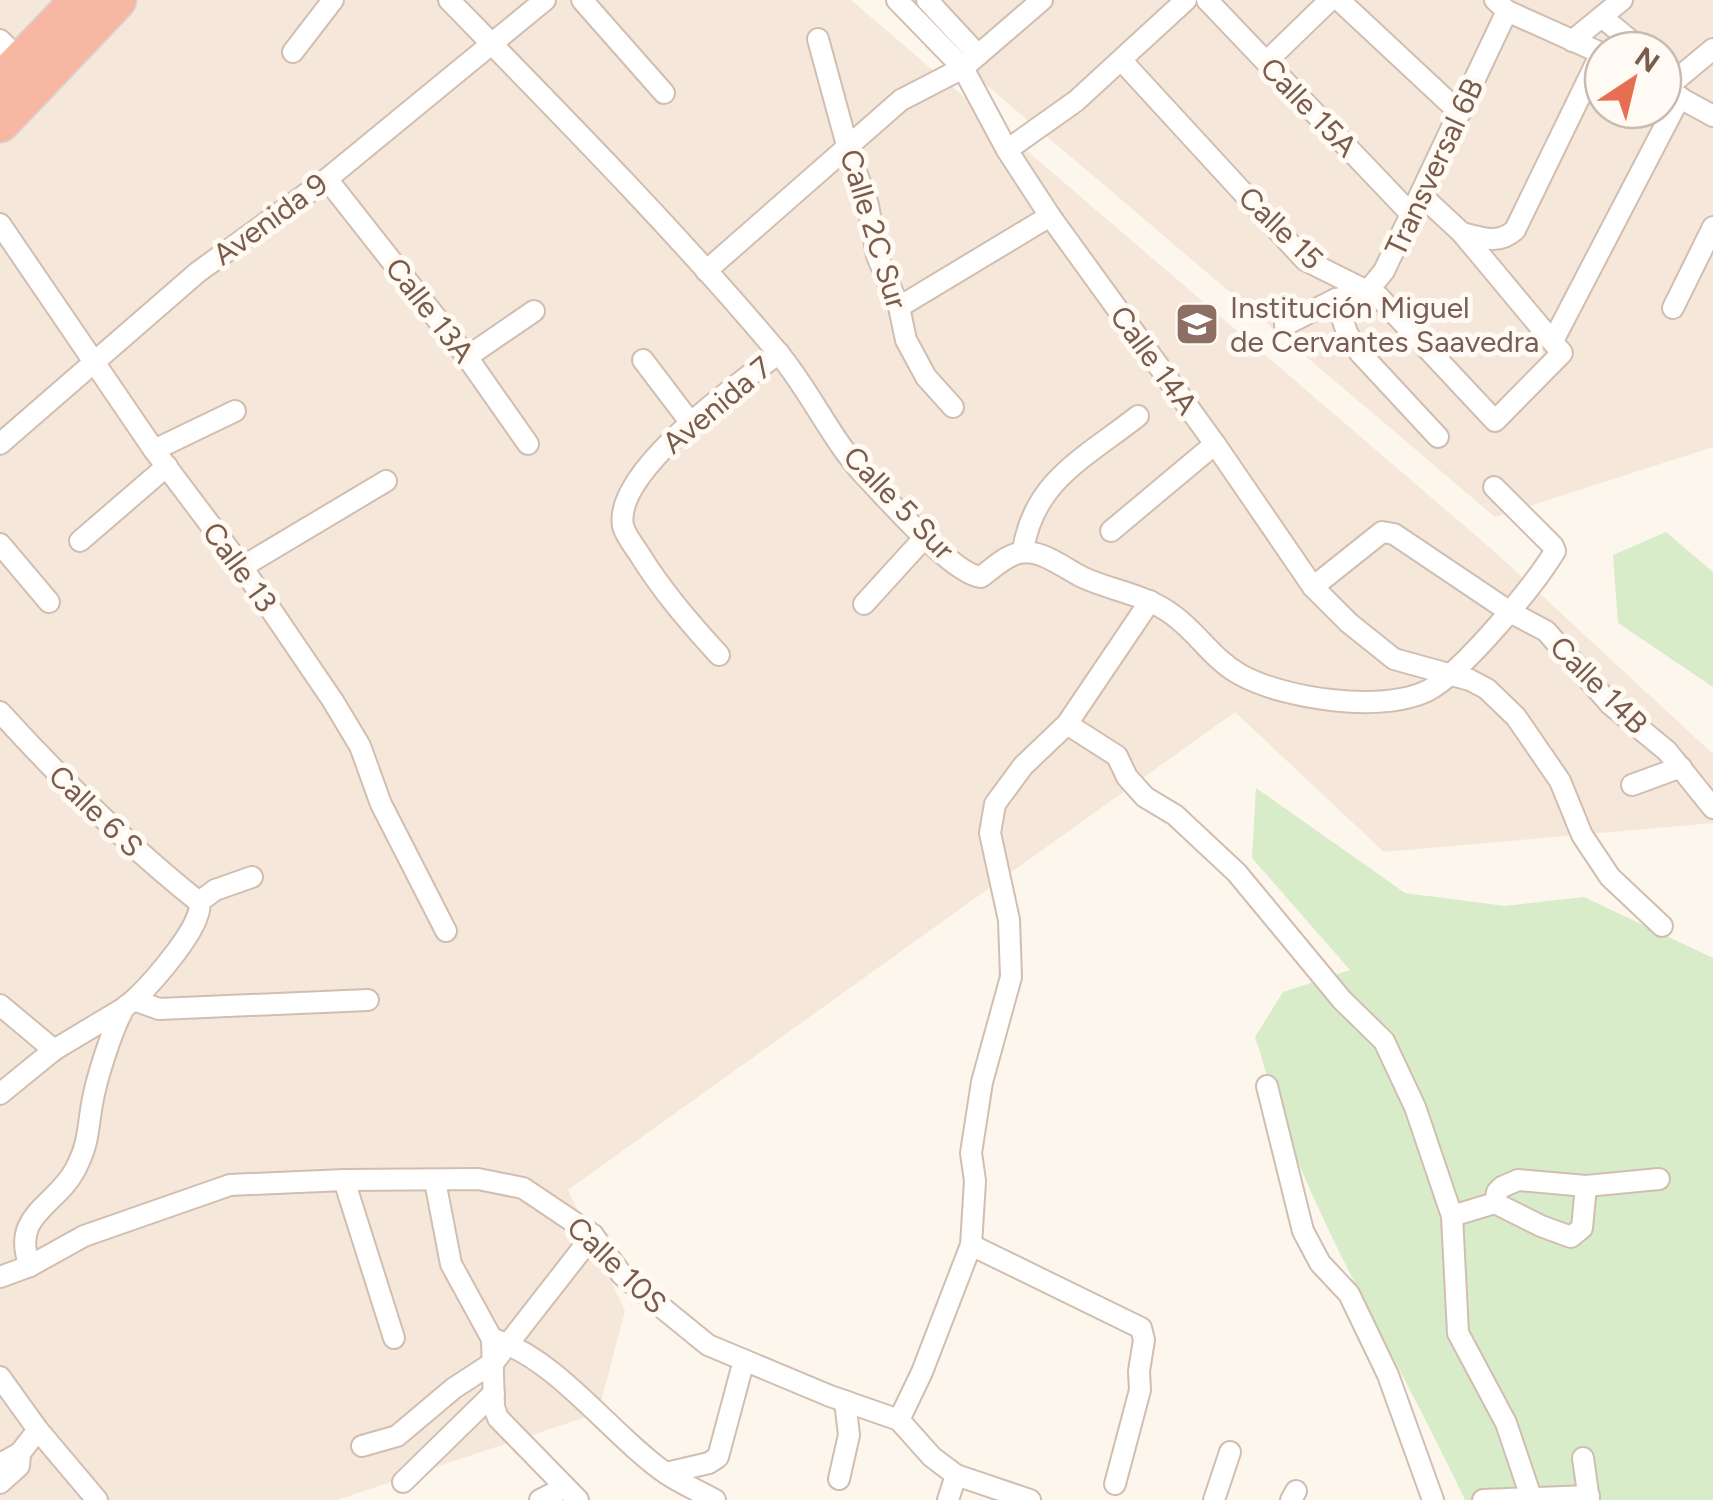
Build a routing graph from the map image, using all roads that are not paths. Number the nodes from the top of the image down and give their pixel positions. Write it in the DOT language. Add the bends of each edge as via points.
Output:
graph roads {
  1 [pos="80,0"];
  2 [pos="117,0"];
  3 [pos="332,0"];
  4 [pos="449,0"];
  5 [pos="545,0"];
  6 [pos="582,0"];
  7 [pos="897,0"];
  8 [pos="927,0"];
  9 [pos="1042,0"];
  10 [pos="1186,0"];
  11 [pos="1207,0"];
  12 [pos="1330,0"];
  13 [pos="1340,0"];
  14 [pos="1622,0"];
  15 [pos="1509,4"];
  16 [pos="1603,18"];
  17 [pos="1618,30"];
  18 [pos="818,38"];
  19 [pos="1572,41"];
  20 [pos="491,43"];
  21 [pos="1583,46"];
  22 [pos="292,52"];
  23 [pos="1711,56"];
  24 [pos="1122,60"];
  25 [pos="7,61"];
  26 [pos="970,62"];
  27 [pos="1266,62"];
  28 [pos="1683,75"];
  29 [pos="664,93"];
  30 [pos="1583,93"];
  31 [pos="1683,94"];
  32 [pos="1460,113"];
  33 [pos="1713,116"];
  34 [pos="0,123"];
  35 [pos="1650,130"];
  36 [pos="848,149"];
  37 [pos="1007,150"];
  38 [pos="327,179"];
  39 [pos="1416,204"];
  40 [pos="1050,216"];
  41 [pos="0,224"];
  42 [pos="1713,228"];
  43 [pos="1462,232"];
  44 [pos="706,271"];
  45 [pos="1367,292"];
  46 [pos="1336,299"];
  47 [pos="900,306"];
  48 [pos="1674,308"];
  49 [pos="534,311"];
  50 [pos="1285,325"];
  51 [pos="1558,346"];
  52 [pos="779,353"];
  53 [pos="467,357"];
  54 [pos="643,360"];
  55 [pos="96,362"];
  56 [pos="952,407"];
  57 [pos="235,411"];
  58 [pos="1138,416"];
  59 [pos="690,422"];
  60 [pos="1438,437"];
  61 [pos="0,444"];
  62 [pos="528,444"];
  63 [pos="1215,444"];
  64 [pos="160,458"];
  65 [pos="386,481"];
  66 [pos="1494,487"];
  67 [pos="1111,530"];
  68 [pos="925,537"];
  69 [pos="80,541"];
  70 [pos="0,544"];
  71 [pos="1023,551"];
  72 [pos="242,567"];
  73 [pos="1313,587"];
  74 [pos="1150,600"];
  75 [pos="49,602"];
  76 [pos="864,604"];
  77 [pos="1510,612"];
  78 [pos="719,655"];
  79 [pos="1451,674"];
  80 [pos="0,712"];
  81 [pos="1067,724"];
  82 [pos="1681,767"];
  83 [pos="1632,785"];
  84 [pos="1713,808"];
  85 [pos="252,876"];
  86 [pos="199,902"];
  87 [pos="1662,926"];
  88 [pos="446,931"];
  89 [pos="368,1000"];
  90 [pos="129,1004"];
  91 [pos="0,1005"];
  92 [pos="54,1050"];
  93 [pos="1267,1086"];
  94 [pos="0,1094"];
  95 [pos="1659,1178"];
  96 [pos="344,1180"];
  97 [pos="435,1181"];
  98 [pos="1586,1186"];
  99 [pos="1496,1203"];
  100 [pos="1452,1216"];
  101 [pos="594,1235"];
  102 [pos="971,1244"];
  103 [pos="30,1266"];
  104 [pos="0,1277"];
  105 [pos="394,1338"];
  106 [pos="500,1341"];
  107 [pos="744,1360"];
  108 [pos="494,1362"];
  109 [pos="0,1377"];
  110 [pos="494,1393"];
  111 [pos="844,1401"];
  112 [pos="899,1420"];
  113 [pos="38,1430"];
  114 [pos="362,1446"];
  115 [pos="1230,1452"];
  116 [pos="20,1453"];
  117 [pos="1583,1458"];
  118 [pos="0,1464"];
  119 [pos="666,1473"];
  120 [pos="956,1476"];
  121 [pos="839,1479"];
  122 [pos="403,1482"];
  123 [pos="0,1483"];
  124 [pos="1115,1484"];
  125 [pos="572,1493"];
  126 [pos="1589,1498"];
  127 [pos="97,1500"];
  128 [pos="540,1500"];
  129 [pos="715,1500"];
  130 [pos="948,1500"];
  131 [pos="1030,1500"];
  132 [pos="1214,1500"];
  133 [pos="1433,1500"];
  134 [pos="1483,1500"];
  135 [pos="1532,1500"];
  1 -- 25 [label="highway"];
  2 -- 34 [label="highway"];
  3 -- 22 [label="street"];
  4 -- 20 [label="street, Calle 5 Sur"];
  5 -- 20 [label="street, Avenida 9"];
  6 -- 29 [label="street"];
  7 -- 26 [label="street, Calle 14A"];
  8 -- 26 [label="street, Calle 14A"];
  9 -- 26 [label="street"];
  10 -- 24 [label="street"];
  11 -- 27 [label="street, Calle 15A"];
  12 -- 27 [label="street"];
  13 -- 32 [label="street"];
  14 -- 16 [label="street"];
  15 -- 19 [label="street"];
  15 -- 32 [label="street, Transversal 6B"];
  16 -- 17 [label="street"];
  16 -- 19 [label="street"];
  18 -- 36 [label="street, Calle 2C Sur"];
  19 -- 21 [label="street"];
  20 -- 38 [label="street, Avenida 9"];
  20 -- 44 [label="street, Calle 5 Sur"];
  23 -- 28 [label="street"];
  24 -- 37 [label="street"];
  24 -- 45 [label="street, Calle 15" via="1305,260"];
  26 -- 36 [label="street" via="901,100"];
  26 -- 37 [label="street, Calle 14A"];
  27 -- 39 [label="street, Calle 15A"];
  30 -- 43 [label="street" via="1516,230 1496,241"];
  31 -- 33 [label="street"];
  32 -- 39 [label="street, Transversal 6B"];
  35 -- 51 [label="street"];
  36 -- 44 [label="street"];
  36 -- 47 [label="street, Calle 2C Sur" via="877,256"];
  37 -- 40 [label="street, Calle 14A"];
  38 -- 53 [label="street, Calle 13A"];
  38 -- 55 [label="street, Avenida 9" via="198,272"];
  39 -- 43 [label="street, Calle 15A"];
  39 -- 45 [label="street, Transversal 6B"];
  40 -- 47 [label="street"];
  40 -- 63 [label="street, Calle 14A"];
  41 -- 55 [label="street, Calle 13"];
  42 -- 48 [label="street"];
  43 -- 51 [label="street, Calle 15A"];
  44 -- 52 [label="street, Calle 5 Sur"];
  45 -- 46 [label="street"];
  45 -- 51 [label="street, Calle 15" via="1390,306 1494,421"];
  46 -- 50 [label="street"];
  46 -- 60 [label="street" via="1360,354"];
  47 -- 56 [label="street, Calle 2C Sur" via="906,340 926,378"];
  49 -- 53 [label="street"];
  52 -- 59 [label="street, Avenida 7"];
  52 -- 68 [label="street, Calle 5 Sur" via="858,468"];
  53 -- 62 [label="street, Calle 13A"];
  54 -- 59 [label="street"];
  55 -- 61 [label="street, Avenida 9"];
  55 -- 64 [label="street, Calle 13"];
  57 -- 64 [label="street"];
  58 -- 71 [label="street" via="1051,483 1027,523"];
  59 -- 78 [label="street, Avenida 7" via="649,463 624,508 623,528 664,594"];
  63 -- 67 [label="street"];
  63 -- 73 [label="street, Calle 14A"];
  64 -- 69 [label="street"];
  64 -- 72 [label="street, Calle 13"];
  65 -- 72 [label="street"];
  66 -- 77 [label="street" via="1555,552"];
  68 -- 71 [label="street, Calle 5 Sur" via="975,577"];
  68 -- 76 [label="street"];
  70 -- 75 [label="street"];
  71 -- 74 [label="street"];
  72 -- 88 [label="street, Calle 13" via="360,746"];
  73 -- 77 [label="street, Calle 14B" via="1382,532"];
  73 -- 79 [label="street, Calle 14A" via="1394,660"];
  74 -- 79 [label="street" via="1216,659 1289,694 1403,700"];
  74 -- 81 [label="street"];
  77 -- 79 [label="street"];
  77 -- 82 [label="street, Calle 14B" via="1546,631 1610,704"];
  79 -- 87 [label="street" via="1487,689 1516,717 1560,781 1582,835 1610,877"];
  80 -- 86 [label="street, Calle 6 S" via="62,780"];
  81 -- 100 [label="street" via="1117,756 1145,797 1238,873 1384,1041"];
  81 -- 102 [label="street" via="1023,766 992,819 1010,920 1011,978 982,1082 972,1153"];
  82 -- 83 [label="street"];
  82 -- 84 [label="street, Calle 14B"];
  85 -- 86 [label="street"];
  86 -- 90 [label="street" via="199,920"];
  89 -- 90 [label="street" via="159,1009"];
  90 -- 92 [label="street"];
  90 -- 103 [label="street" via="98,1077 89,1142 72,1176 29,1226 23,1247"];
  91 -- 92 [label="street"];
  92 -- 94 [label="street"];
  93 -- 133 [label="street" via="1303,1231 1357,1310"];
  95 -- 98 [label="street"];
  96 -- 97 [label="street, Calle 10S"];
  96 -- 103 [label="street, Calle 10S" via="230,1184 84,1236"];
  96 -- 105 [label="street"];
  97 -- 101 [label="street, Calle 10S" via="478,1179 524,1188"];
  97 -- 106 [label="street" via="451,1264"];
  98 -- 99 [label="street" via="1518,1180 1497,1192"];
  98 -- 99 [label="street" via="1582,1228 1571,1236"];
  99 -- 100 [label="street"];
  100 -- 135 [label="street" via="1458,1333 1506,1424"];
  101 -- 106 [label="street"];
  101 -- 107 [label="street, Calle 10S" via="622,1275 664,1312 708,1346"];
  102 -- 112 [label="street"];
  102 -- 124 [label="street" via="1142,1328 1140,1390"];
  103 -- 104 [label="street, Calle 10S"];
  106 -- 108 [label="street"];
  106 -- 119 [label="street" via="550,1373"];
  107 -- 111 [label="street, Calle 10S"];
  107 -- 119 [label="street" via="718,1457"];
  108 -- 110 [label="street"];
  108 -- 114 [label="street" via="397,1436"];
  109 -- 113 [label="street"];
  110 -- 122 [label="street"];
  110 -- 125 [label="street" via="498,1418"];
  111 -- 112 [label="street, Calle 10S"];
  111 -- 121 [label="street" via="849,1436"];
  112 -- 120 [label="street, Calle 10S"];
  113 -- 116 [label="street"];
  113 -- 127 [label="street"];
  115 -- 132 [label="street"];
  116 -- 118 [label="street"];
  116 -- 123 [label="street" via="19,1466"];
  117 -- 126 [label="street"];
  119 -- 129 [label="street"];
  120 -- 130 [label="street"];
  120 -- 131 [label="street, Calle 10S"];
  125 -- 128 [label="street"];
  126 -- 135 [label="street"];
  134 -- 135 [label="street"];
}
